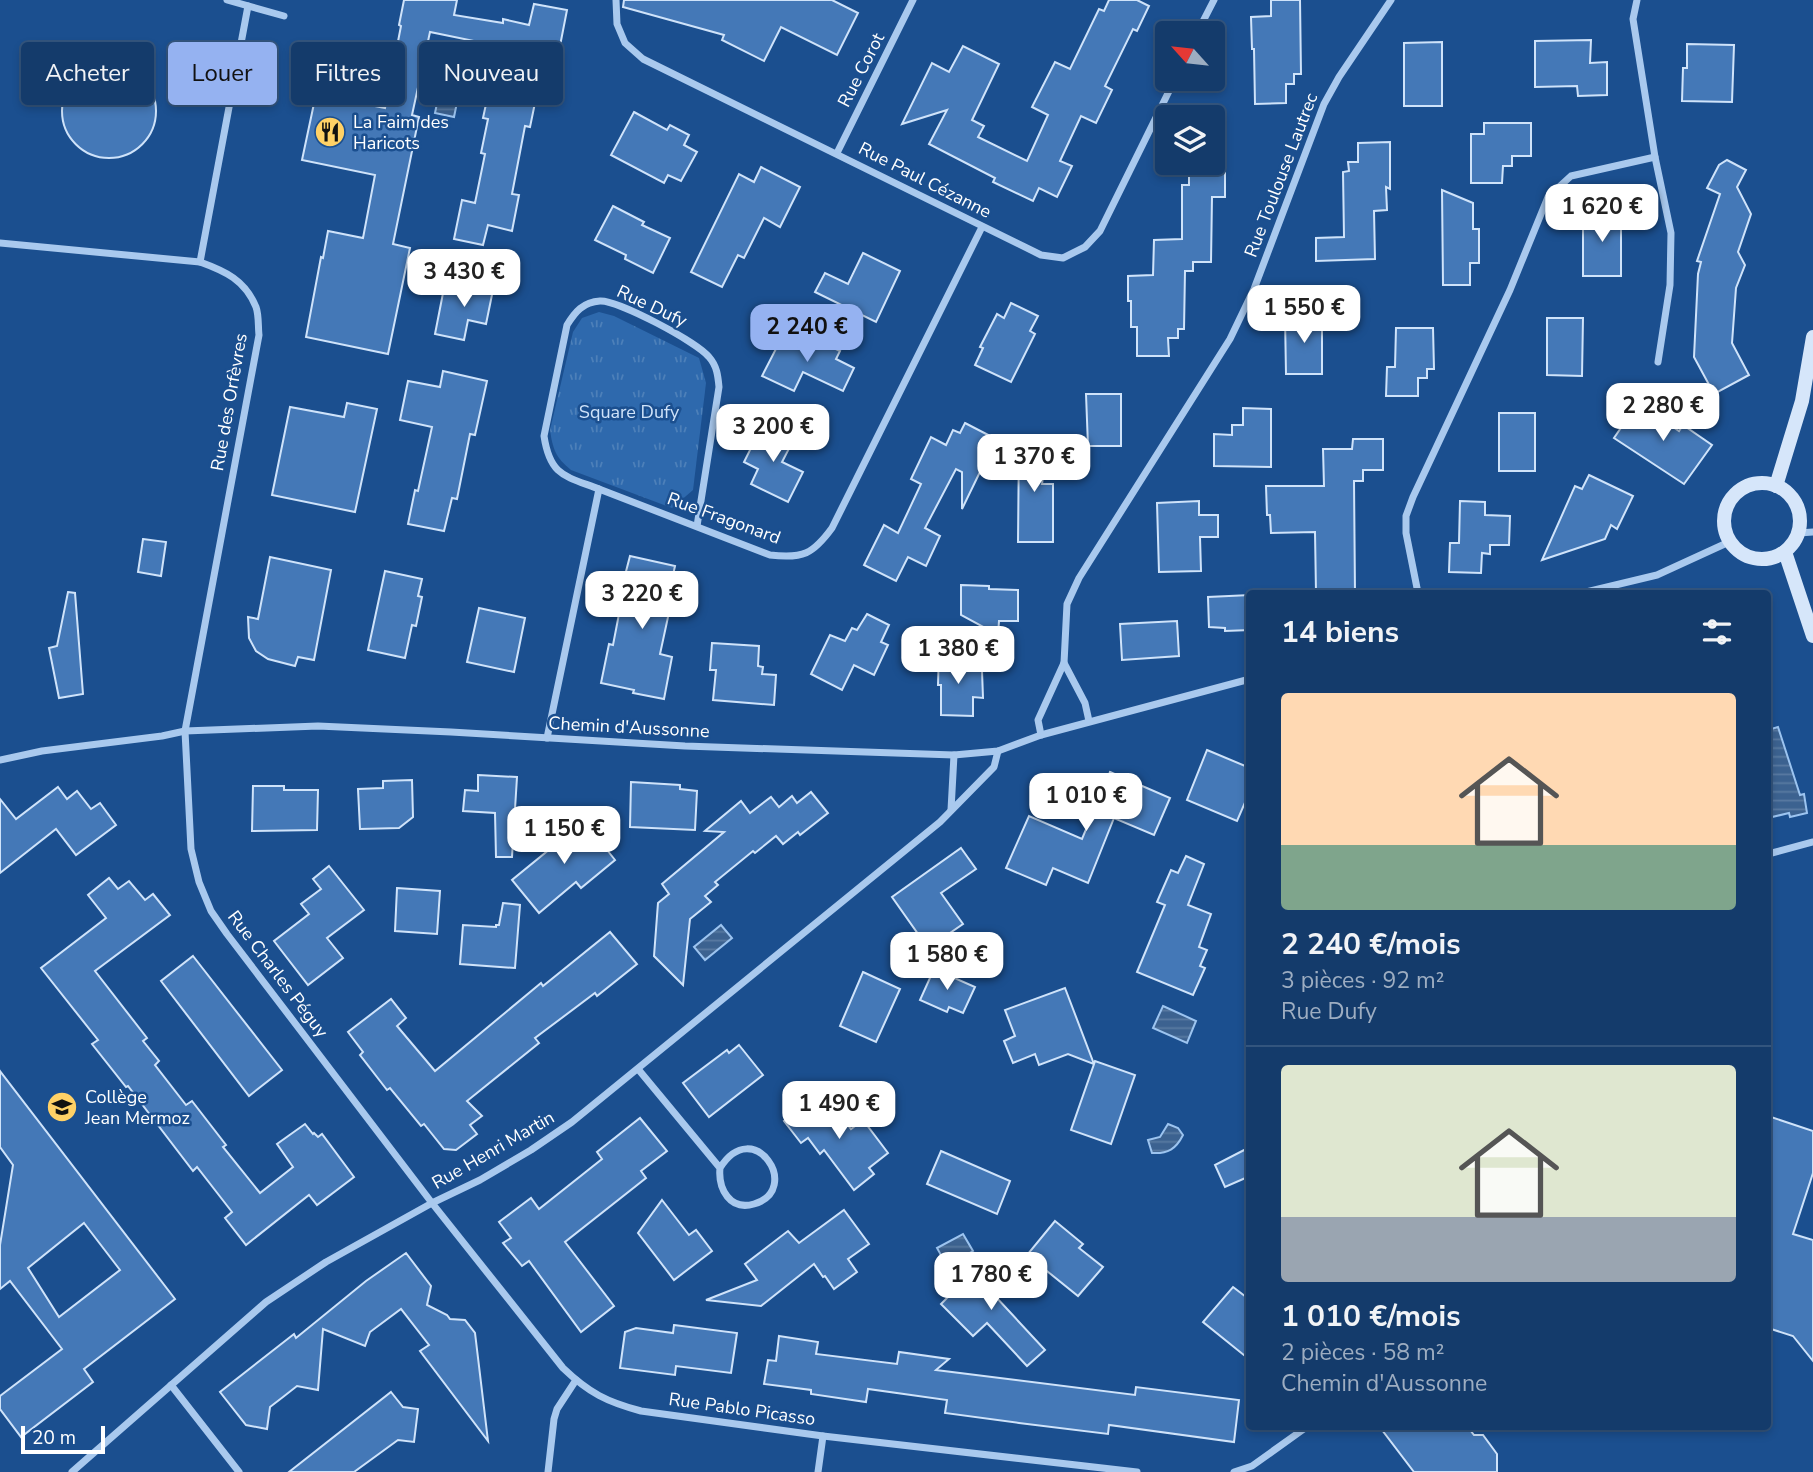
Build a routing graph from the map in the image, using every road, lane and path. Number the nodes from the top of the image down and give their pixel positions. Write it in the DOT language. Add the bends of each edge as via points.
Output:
graph roads {
  1 [pos="227,0"];
  2 [pos="616,0"];
  3 [pos="913,0"];
  4 [pos="1214,0"];
  5 [pos="1391,0"];
  6 [pos="1637,0"];
  7 [pos="248,6"];
  8 [pos="284,16"];
  9 [pos="1203,21"];
  10 [pos="1169,91"];
  11 [pos="836,153"];
  12 [pos="1655,158"];
  13 [pos="982,227"];
  14 [pos="0,243"];
  15 [pos="200,262"];
  16 [pos="1813,337"];
  17 [pos="1658,362"];
  18 [pos="1776,486"];
  19 [pos="599,489"];
  20 [pos="697,526"];
  21 [pos="1806,532"];
  22 [pos="1729,541"];
  23 [pos="1785,552"];
  24 [pos="1417,590"];
  25 [pos="1594,590"];
  26 [pos="1813,636"];
  27 [pos="1064,663"];
  28 [pos="1246,680"];
  29 [pos="1090,721"];
  30 [pos="185,730"];
  31 [pos="1041,734"];
  32 [pos="547,738"];
  33 [pos="998,751"];
  34 [pos="954,755"];
  35 [pos="0,760"];
  36 [pos="951,811"];
  37 [pos="1813,842"];
  38 [pos="1771,853"];
  39 [pos="638,1069"];
  40 [pos="720,1168"];
  41 [pos="432,1203"];
  42 [pos="576,1380"];
  43 [pos="171,1385"];
  44 [pos="1302,1430"];
  45 [pos="823,1436"];
  46 [pos="72,1472"];
  47 [pos="239,1472"];
  48 [pos="548,1472"];
  49 [pos="818,1472"];
  50 [pos="1137,1472"];
  51 [pos="1234,1472"];
  1 -- 7 [label="street"];
  2 -- 11 [label="street, Rue Paul Cézanne" via="617,24 625,43 643,59"];
  3 -- 11 [label="street, Rue Corot"];
  4 -- 9 [label="street"];
  5 -- 27 [label="street, Rue Toulouse Lautrec" via="1324,104 1254,289 1230,339 1079,578 1067,604"];
  6 -- 12 [label="street" via="1633,19"];
  7 -- 8 [label="street"];
  7 -- 15 [label="street"];
  10 -- 13 [label="street, Rue Paul Cézanne" via="1100,231 1085,247 1063,258 1041,256"];
  11 -- 13 [label="street, Rue Paul Cézanne"];
  12 -- 17 [label="street" via="1671,233 1670,285"];
  12 -- 24 [label="street" via="1571,176 1548,197 1406,516"];
  13 -- 20 [label="street, Rue Fragonard" via="820,544 806,554 771,555"];
  14 -- 15 [label="street, Rue des Orfèvres"];
  15 -- 30 [label="street, Rue des Orfèvres" via="226,272 242,285 256,308 259,335"];
  16 -- 18 [label="street" via="1802,401"];
  18 -- 21 [label="street" via="1797,505"];
  18 -- 22 [label="street" via="1747,486 1731,498 1724,527"];
  19 -- 20 [label="street, Rue Fragonard"];
  19 -- 20 [label="street, Rue Dufy" via="553,467 544,436 567,325 576,310 602,300 696,344 717,370 719,387"];
  19 -- 32 [label="street"];
  21 -- 23 [label="street"];
  22 -- 23 [label="street" via="1740,553 1755,559 1771,559"];
  22 -- 25 [label="street" via="1657,575"];
  23 -- 26 [label="street"];
  27 -- 29 [label="street"];
  27 -- 31 [label="street, Rue Toulouse Lautrec" via="1038,720"];
  28 -- 29 [label="street, Chemin d'Aussonne"];
  29 -- 31 [label="street, Chemin d'Aussonne"];
  30 -- 32 [label="street, Chemin d'Aussonne" via="318,726"];
  30 -- 35 [label="street, Chemin d'Aussonne"];
  30 -- 41 [label="street, Rue Charles Péguy" via="191,849 211,911"];
  31 -- 33 [label="street, Chemin d'Aussonne"];
  32 -- 34 [label="street, Chemin d'Aussonne"];
  33 -- 34 [label="street, Chemin d'Aussonne"];
  33 -- 36 [label="street, Rue Henri Martin" via="994,767"];
  34 -- 36 [label="street"];
  36 -- 39 [label="street, Rue Henri Martin"];
  37 -- 38 [label="street"];
  39 -- 40 [label="street"];
  39 -- 41 [label="street, Rue Henri Martin" via="531,1150"];
  40 -- 40 [label="street" via="722,1191 730,1200 753,1205 771,1192 774,1169 759,1152 736,1151"];
  41 -- 42 [label="street, Rue Pablo Picasso"];
  41 -- 43 [label="street, Rue Henri Martin" via="265,1302"];
  42 -- 45 [label="street, Rue Pablo Picasso" via="612,1403 641,1411"];
  42 -- 48 [label="street" via="557,1409"];
  43 -- 46 [label="street, Rue Henri Martin"];
  43 -- 47 [label="street"];
  44 -- 51 [label="street" via="1252,1466"];
  45 -- 49 [label="street"];
  45 -- 50 [label="street, Rue Pablo Picasso"];
}
